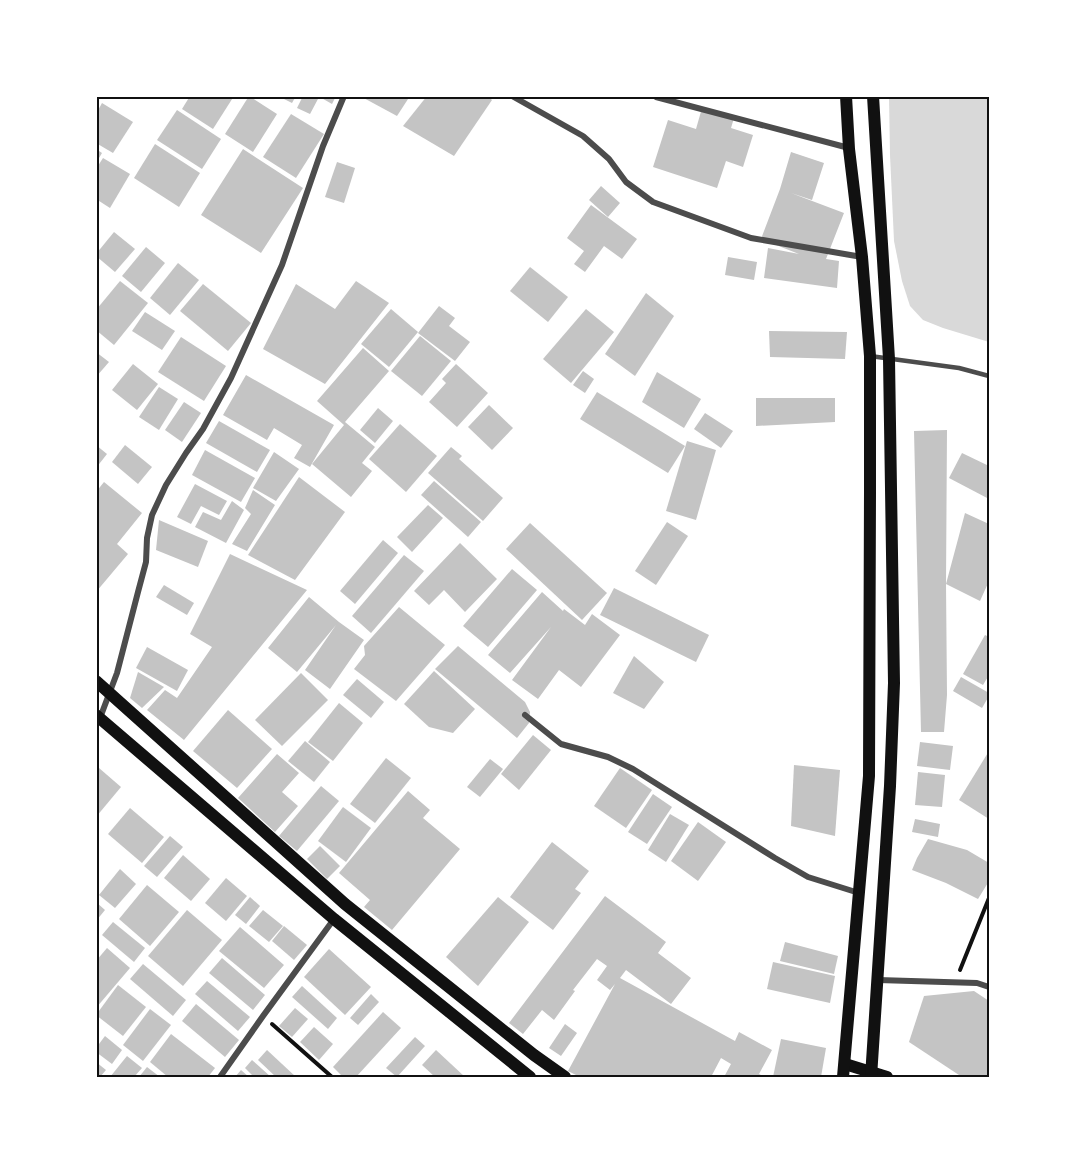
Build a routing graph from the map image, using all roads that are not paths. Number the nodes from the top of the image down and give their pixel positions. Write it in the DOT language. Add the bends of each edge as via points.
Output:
graph roads {
  1 [pos="344,96"];
  2 [pos="512,96"];
  3 [pos="846,96"];
  4 [pos="873,96"];
  5 [pos="656,97"];
  6 [pos="849,149"];
  7 [pos="862,257"];
  8 [pos="870,357"];
  9 [pos="889,359"];
  10 [pos="989,376"];
  11 [pos="96,681"];
  12 [pos="109,692"];
  13 [pos="525,715"];
  14 [pos="98,717"];
  15 [pos="859,893"];
  16 [pos="334,920"];
  17 [pos="878,980"];
  18 [pos="989,987"];
  19 [pos="844,1071"];
  20 [pos="872,1074"];
  21 [pos="220,1077"];
  22 [pos="530,1077"];
  23 [pos="565,1077"];
  24 [pos="887,1077"];
  1 -- 12 [label="street" via="282,265 231,378 152,515 146,562"];
  2 -- 7 [label="street" via="583,136 609,159 626,182 653,202 751,238"];
  3 -- 6 [label="main road"];
  4 -- 9 [label="main road"];
  5 -- 6 [label="street"];
  6 -- 7 [label="main road"];
  7 -- 8 [label="main road"];
  8 -- 9 [label="lane"];
  8 -- 15 [label="main road" via="869,776"];
  9 -- 10 [label="lane"];
  9 -- 17 [label="main road" via="894,683"];
  11 -- 12 [label="main road"];
  12 -- 14 [label="street"];
  12 -- 23 [label="main road" via="345,904"];
  13 -- 15 [label="street" via="561,744 608,757 633,769 808,877"];
  14 -- 16 [label="main road"];
  15 -- 19 [label="main road"];
  16 -- 21 [label="street"];
  16 -- 22 [label="main road"];
  17 -- 18 [label="street" via="977,983"];
  17 -- 20 [label="main road"];
  19 -- 20 [label="main road"];
  20 -- 24 [label="main road"];
}
